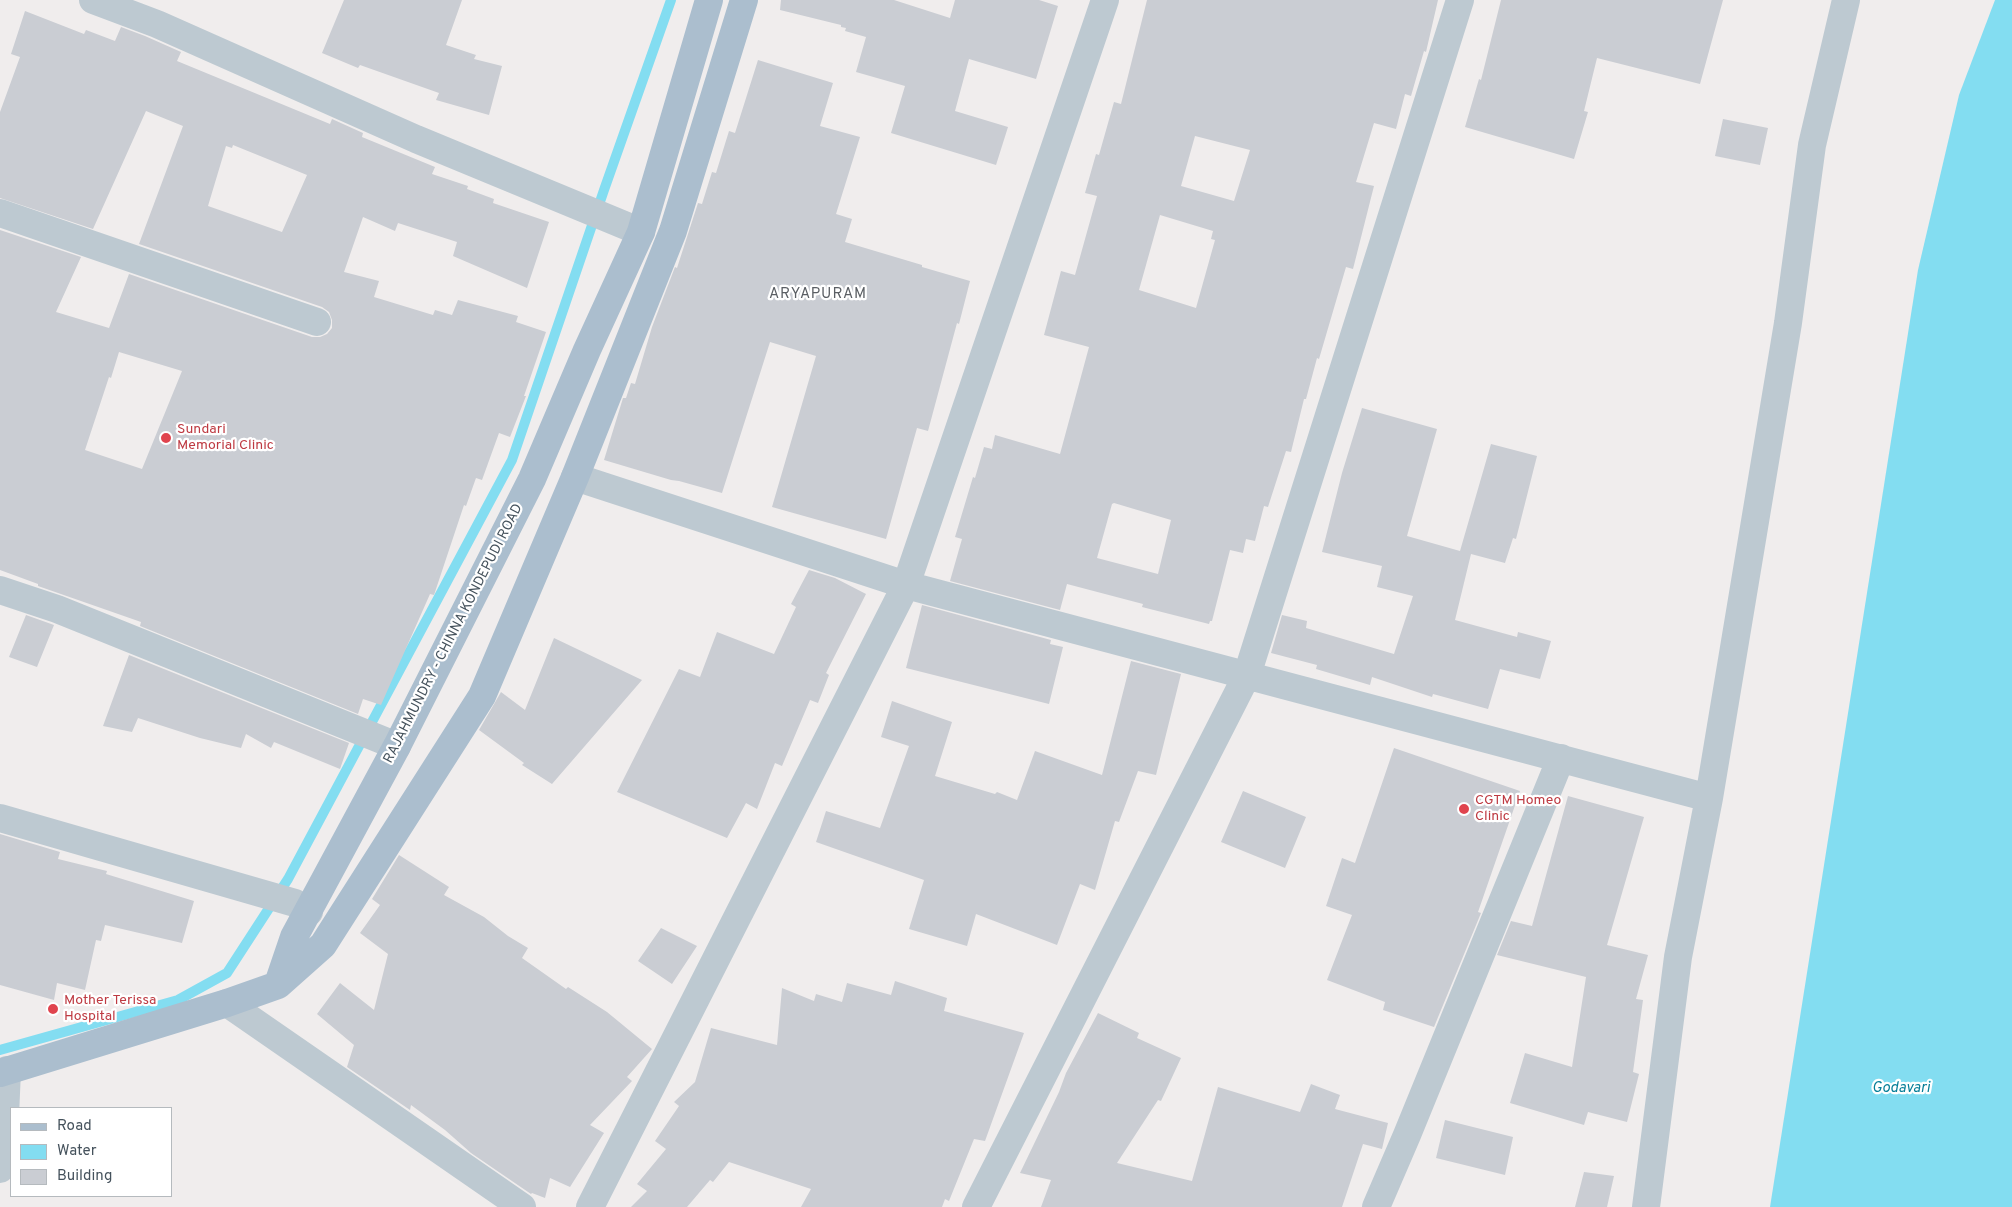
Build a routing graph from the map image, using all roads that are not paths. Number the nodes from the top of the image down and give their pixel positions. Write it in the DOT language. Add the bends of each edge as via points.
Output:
graph roads {
  1 [pos="94,0"];
  2 [pos="708,0"];
  3 [pos="744,0"];
  4 [pos="1105,0"];
  5 [pos="1460,0"];
  6 [pos="1846,0"];
  7 [pos="0,213"];
  8 [pos="641,232"];
  9 [pos="317,322"];
  10 [pos="574,477"];
  11 [pos="906,586"];
  12 [pos="0,590"];
  13 [pos="1247,675"];
  14 [pos="397,746"];
  15 [pos="1561,758"];
  16 [pos="1709,798"];
  17 [pos="0,818"];
  18 [pos="309,912"];
  19 [pos="278,985"];
  20 [pos="227,1003"];
  21 [pos="3,1072"];
  22 [pos="0,1169"];
  23 [pos="522,1207"];
  24 [pos="590,1207"];
  25 [pos="976,1207"];
  26 [pos="1376,1207"];
  27 [pos="1646,1207"];
  1 -- 8 [label="street" via="157,24 416,139"];
  2 -- 8 [label="main road, RAJAHMUNDRY - CHINNA KONDEPUDI ROAD"];
  3 -- 10 [label="main road" via="672,231"];
  4 -- 11 [label="street"];
  5 -- 13 [label="street"];
  6 -- 16 [label="street" via="1812,145 1788,322"];
  7 -- 9 [label="street"];
  8 -- 14 [label="main road, RAJAHMUNDRY - CHINNA KONDEPUDI ROAD" via="532,479"];
  10 -- 11 [label="street"];
  10 -- 19 [label="main road" via="482,696 323,945"];
  11 -- 13 [label="street"];
  11 -- 24 [label="street"];
  12 -- 14 [label="street" via="57,608"];
  13 -- 15 [label="street"];
  13 -- 25 [label="street"];
  14 -- 18 [label="main road, RAJAHMUNDRY - CHINNA KONDEPUDI ROAD"];
  15 -- 16 [label="street"];
  15 -- 26 [label="street"];
  16 -- 27 [label="street" via="1678,957"];
  17 -- 18 [label="street" via="295,904"];
  18 -- 19 [label="main road, RAJAHMUNDRY - CHINNA KONDEPUDI ROAD" via="294,937"];
  19 -- 20 [label="main road"];
  20 -- 21 [label="main road"];
  20 -- 23 [label="street"];
  21 -- 22 [label="street" via="4,1140"];
}
